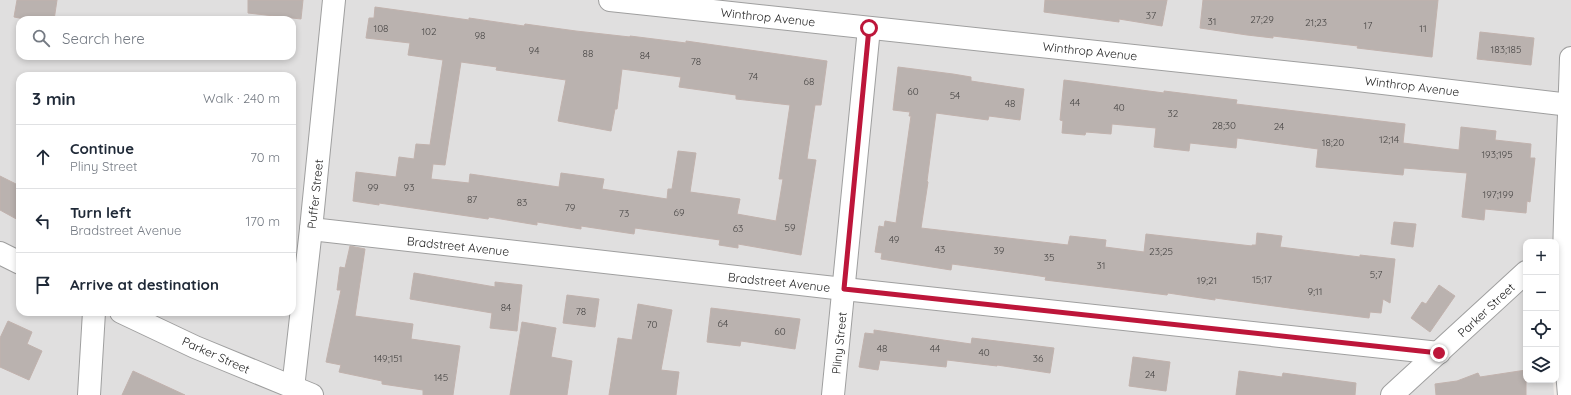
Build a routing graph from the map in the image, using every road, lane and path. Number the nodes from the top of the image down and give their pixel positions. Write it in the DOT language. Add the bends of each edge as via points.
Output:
graph roads {
  1 [pos="334,0"];
  2 [pos="610,0"];
  3 [pos="869,28"];
  4 [pos="1571,58"];
  5 [pos="1570,105"];
  6 [pos="1569,176"];
  7 [pos="311,229"];
  8 [pos="1561,240"];
  9 [pos="0,253"];
  10 [pos="16,261"];
  11 [pos="1523,275"];
  12 [pos="844,289"];
  13 [pos="94,316"];
  14 [pos="129,316"];
  15 [pos="1439,353"];
  16 [pos="302,392"];
  17 [pos="89,395"];
  18 [pos="833,395"];
  19 [pos="1392,395"];
  20 [pos="1569,395"];
  1 -- 7 [label="street, Puffer Street"];
  2 -- 3 [label="street, Winthrop Avenue"];
  3 -- 5 [label="street, Winthrop Avenue"];
  3 -- 12 [label="street, Pliny Street"];
  4 -- 5 [label="street"];
  5 -- 6 [label="street"];
  6 -- 8 [label="street"];
  7 -- 12 [label="street, Bradstreet Avenue"];
  7 -- 16 [label="street, Puffer Street"];
  8 -- 20 [label="street"];
  9 -- 10 [label="street"];
  11 -- 15 [label="street, Parker Street"];
  12 -- 15 [label="street, Bradstreet Avenue"];
  12 -- 18 [label="street, Pliny Street"];
  13 -- 17 [label="street"];
  14 -- 16 [label="street, Parker Street"];
  15 -- 19 [label="street, Parker Street"];
}
